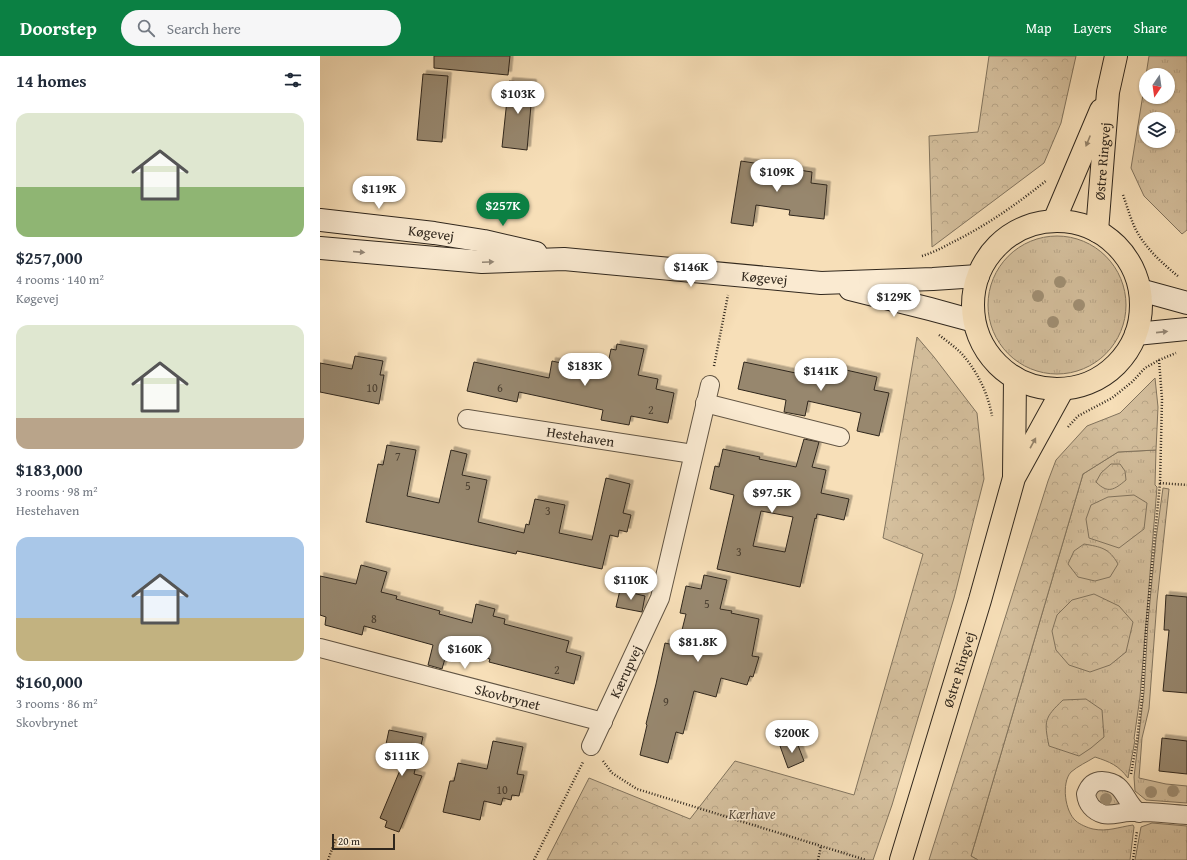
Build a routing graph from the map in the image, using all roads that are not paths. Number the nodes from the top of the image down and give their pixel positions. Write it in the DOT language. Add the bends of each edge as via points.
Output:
graph roads {
  1 [pos="1116,56"];
  2 [pos="1108,92"];
  3 [pos="320,220"];
  4 [pos="1054,221"];
  5 [pos="1097,231"];
  6 [pos="320,248"];
  7 [pos="564,259"];
  8 [pos="978,276"];
  9 [pos="821,283"];
  10 [pos="1140,290"];
  11 [pos="1187,303"];
  12 [pos="974,321"];
  13 [pos="1187,329"];
  14 [pos="1136,334"];
  15 [pos="1016,378"];
  16 [pos="710,386"];
  17 [pos="1063,389"];
  18 [pos="705,403"];
  19 [pos="468,419"];
  20 [pos="840,437"];
  21 [pos="693,454"];
  22 [pos="1014,478"];
  23 [pos="320,648"];
  24 [pos="603,722"];
  25 [pos="591,746"];
  26 [pos="1139,813"];
  27 [pos="1187,815"];
  28 [pos="901,860"];
  1 -- 2 [label="main road, Østre Ringvej"];
  2 -- 4 [label="main road, Østre Ringvej, one-way"];
  2 -- 5 [label="main road, Østre Ringvej"];
  3 -- 7 [label="main road, Køgevej" via="434,233"];
  4 -- 5 [label="main road" via="1076,223"];
  4 -- 8 [label="main road" via="1020,229 1008,237 990,254"];
  5 -- 10 [label="main road" via="1117,246 1125,256"];
  6 -- 7 [label="main road, Køgevej, one-way" via="482,262"];
  7 -- 9 [label="main road, Køgevej"];
  8 -- 9 [label="main road, Køgevej"];
  8 -- 12 [label="main road" via="973,294"];
  9 -- 12 [label="main road, Køgevej"];
  10 -- 11 [label="main road"];
  10 -- 14 [label="main road" via="1141,312"];
  12 -- 15 [label="main road" via="986,350 999,366"];
  14 -- 13 [label="main road, one-way"];
  14 -- 17 [label="main road" via="1124,356 1107,372 1086,384"];
  15 -- 17 [label="main road" via="1034,386"];
  15 -- 22 [label="main road, Østre Ringvej"];
  16 -- 18 [label="street, Kærupvej"];
  22 -- 17 [label="main road, Østre Ringvej, one-way"];
  18 -- 20 [label="street"];
  18 -- 21 [label="street, Kærupvej"];
  19 -- 21 [label="street, Hestehaven"];
  21 -- 24 [label="street, Kærupvej" via="660,598"];
  22 -- 28 [label="main road, Østre Ringvej" via="980,600"];
  23 -- 24 [label="street, Skovbrynet"];
  24 -- 25 [label="street, Kærupvej"];
  26 -- 27 [label="street"];
}
